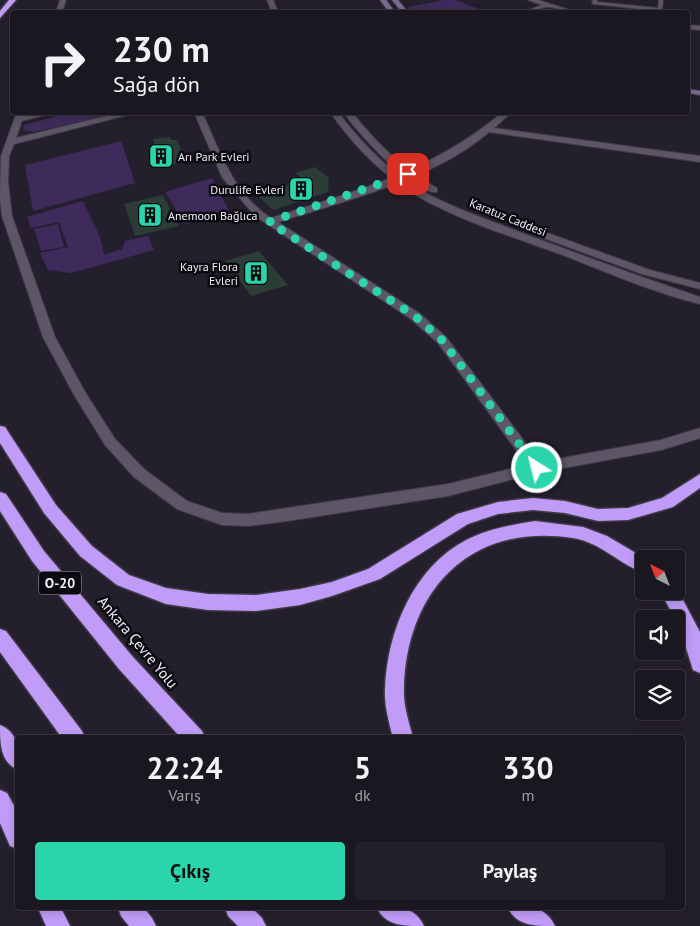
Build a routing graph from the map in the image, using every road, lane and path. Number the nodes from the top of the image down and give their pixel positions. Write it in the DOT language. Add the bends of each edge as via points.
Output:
graph roads {
  1 [pos="13,0"];
  2 [pos="395,0"];
  3 [pos="531,0"];
  4 [pos="595,0"];
  5 [pos="662,0"];
  6 [pos="548,5"];
  7 [pos="613,5"];
  8 [pos="403,10"];
  9 [pos="533,10"];
  10 [pos="566,10"];
  11 [pos="612,10"];
  12 [pos="0,16"];
  13 [pos="123,115"];
  14 [pos="199,115"];
  15 [pos="336,115"];
  16 [pos="349,115"];
  17 [pos="505,115"];
  18 [pos="19,116"];
  19 [pos="490,130"];
  20 [pos="10,142"];
  21 [pos="700,159"];
  22 [pos="408,174"];
  23 [pos="397,179"];
  24 [pos="269,222"];
  25 [pos="700,286"];
  26 [pos="700,301"];
  27 [pos="0,431"];
  28 [pos="700,433"];
  29 [pos="537,468"];
  30 [pos="700,480"];
  31 [pos="0,498"];
  32 [pos="635,560"];
  33 [pos="675,600"];
  34 [pos="0,638"];
  35 [pos="700,664"];
  36 [pos="0,735"];
  37 [pos="73,735"];
  38 [pos="192,735"];
  39 [pos="402,735"];
  40 [pos="15,756"];
  41 [pos="0,800"];
  42 [pos="15,832"];
  43 [pos="50,910"];
  44 [pos="131,910"];
  45 [pos="238,910"];
  46 [pos="391,910"];
  47 [pos="522,910"];
  48 [pos="58,926"];
  49 [pos="144,926"];
  50 [pos="254,926"];
  51 [pos="412,926"];
  52 [pos="543,926"];
  1 -- 12 [label="highway"];
  2 -- 8 [label="main road"];
  3 -- 6 [label="street"];
  4 -- 7 [label="lane" via="594,3"];
  5 -- 7 [label="lane" via="660,10"];
  6 -- 9 [label="street"];
  6 -- 10 [label="street"];
  7 -- 11 [label="lane"];
  13 -- 20 [label="street"];
  14 -- 24 [label="street" via="227,177 258,214"];
  15 -- 23 [label="street, Karatuz Caddesi" via="362,149"];
  16 -- 22 [label="street, Karatuz Caddesi" via="372,144"];
  17 -- 19 [label="street"];
  18 -- 20 [label="street"];
  19 -- 21 [label="street"];
  19 -- 22 [label="street" via="459,150"];
  20 -- 29 [label="street" via="5,156 3,182 8,216 49,337 110,442 138,473 182,505 222,519 287,516 448,490"];
  22 -- 23 [label="street"];
  22 -- 25 [label="street, Karatuz Caddesi" via="469,206 646,272"];
  23 -- 24 [label="street"];
  23 -- 26 [label="street, Karatuz Caddesi" via="449,207 570,255"];
  24 -- 29 [label="street" via="430,328"];
  27 -- 30 [label="highway" via="50,509 86,551 123,580 166,596 208,602 256,603 332,589 374,574 463,519 498,508 533,504 598,515 628,514 667,503"];
  28 -- 29 [label="street" via="661,445"];
  31 -- 38 [label="highway, Ankara Çevre Yolu / O-20" via="38,556 126,663"];
  32 -- 39 [label="highway" via="583,534 542,528 510,529 462,549 436,573 415,602 400,642 394,690"];
  33 -- 35 [label="highway" via="696,642"];
  34 -- 37 [label="highway"];
  36 -- 40 [label="highway"];
  41 -- 42 [label="highway"];
  43 -- 48 [label="highway"];
  44 -- 49 [label="highway"];
  45 -- 50 [label="highway"];
  46 -- 51 [label="highway"];
  47 -- 52 [label="highway"];
}
